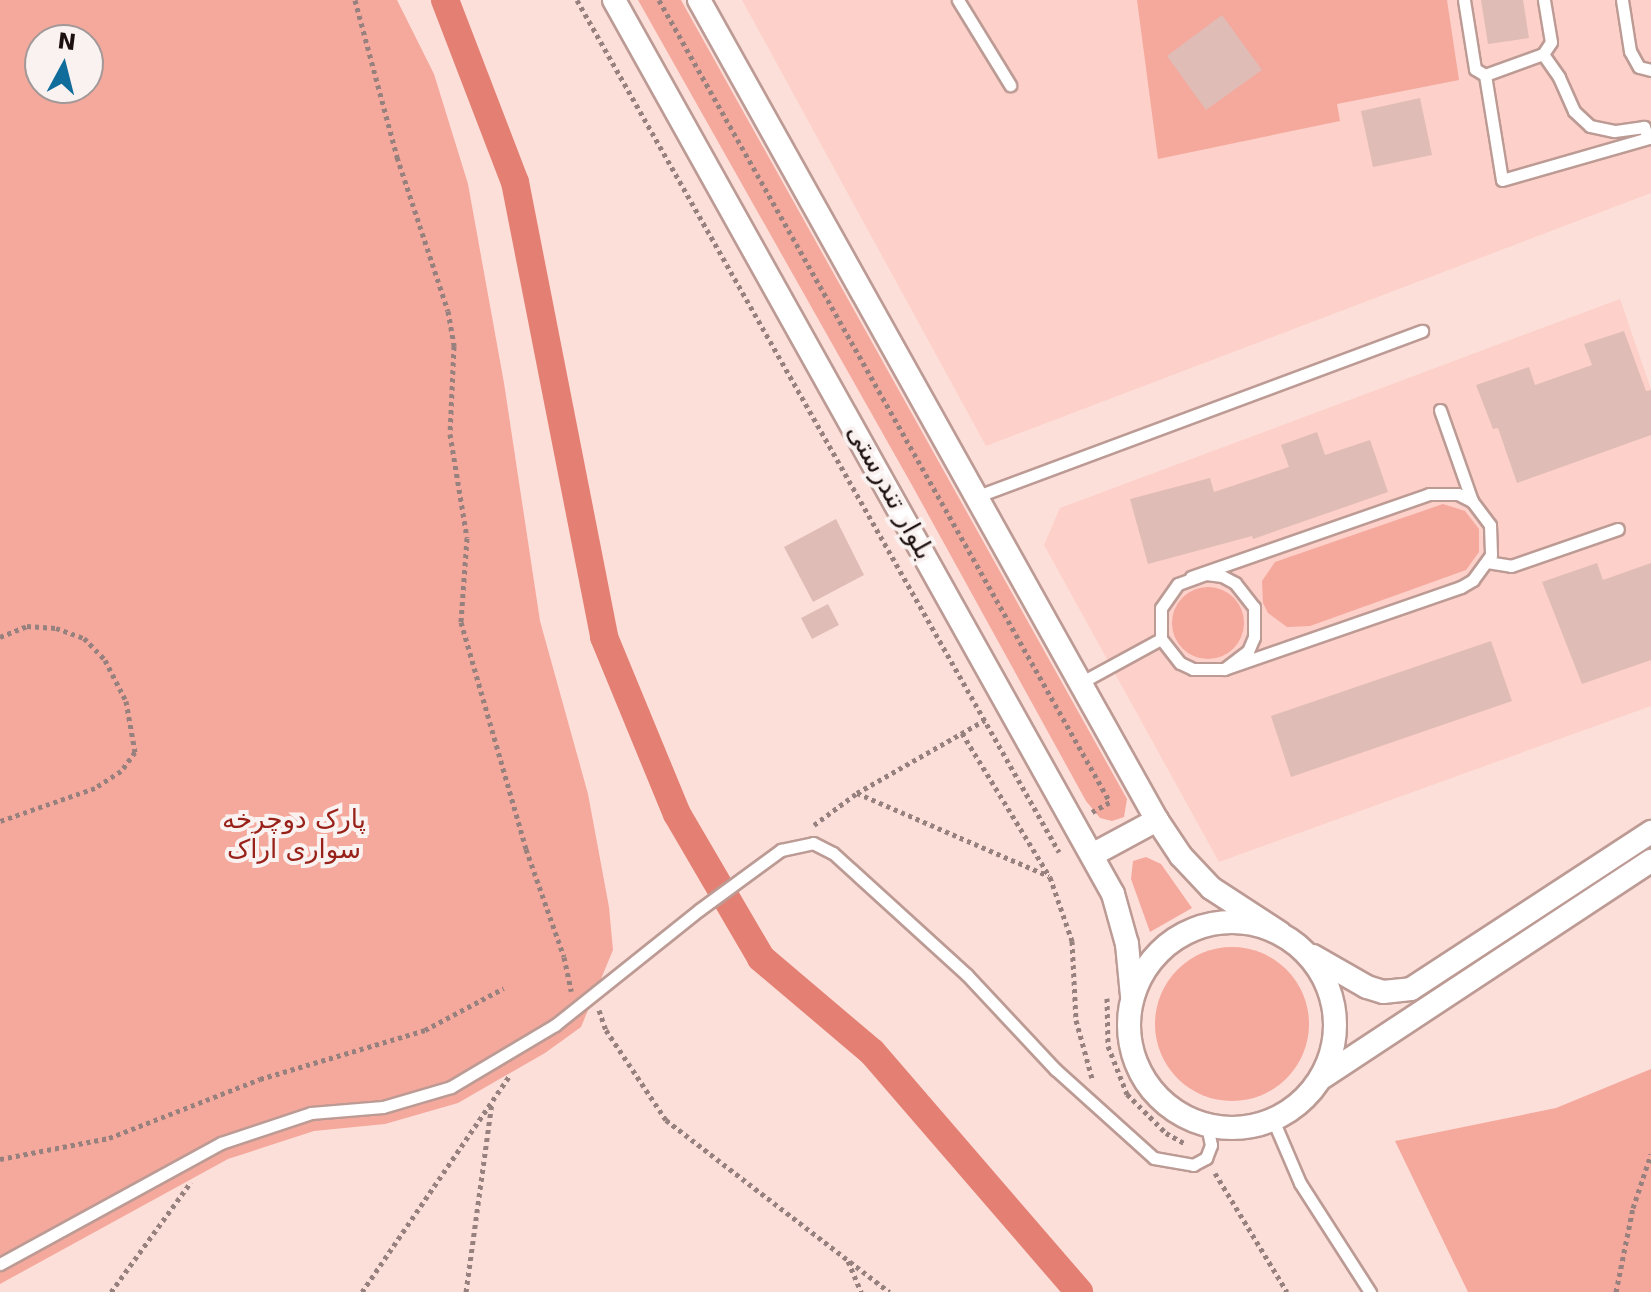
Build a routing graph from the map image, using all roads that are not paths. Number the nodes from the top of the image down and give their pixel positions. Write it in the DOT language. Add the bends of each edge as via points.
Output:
graph roads {
  1 [pos="614,0"];
  2 [pos="699,0"];
  3 [pos="958,0"];
  4 [pos="1464,0"];
  5 [pos="1544,0"];
  6 [pos="1622,0"];
  7 [pos="1543,54"];
  8 [pos="1651,70"];
  9 [pos="1485,75"];
  10 [pos="1010,85"];
  11 [pos="1422,331"];
  12 [pos="1440,410"];
  13 [pos="978,496"];
  14 [pos="1472,501"];
  15 [pos="1618,529"];
  16 [pos="1487,562"];
  17 [pos="1191,577"];
  18 [pos="1161,639"];
  19 [pos="1224,669"];
  20 [pos="1082,682"];
  21 [pos="1157,820"];
  22 [pos="1651,832"];
  23 [pos="1092,855"];
  24 [pos="1651,861"];
  25 [pos="1280,933"];
  26 [pos="1307,952"];
  27 [pos="1423,984"];
  28 [pos="1132,996"];
  29 [pos="1439,1003"];
  30 [pos="1323,1077"];
  31 [pos="1273,1120"];
  32 [pos="1207,1126"];
  33 [pos="0,1264"];
  34 [pos="1370,1292"];
  1 -- 23 [label="street, بلوار تندرستی"];
  2 -- 13 [label="street"];
  3 -- 10 [label="lane"];
  4 -- 9 [label="lane" via="1475,69"];
  5 -- 7 [label="lane" via="1551,42"];
  6 -- 8 [label="lane" via="1630,51 1639,67"];
  7 -- 9 [label="lane"];
  7 -- 9 [label="lane" via="1574,111 1590,126 1614,131 1644,127 1648,138 1502,180"];
  11 -- 13 [label="lane"];
  12 -- 14 [label="lane"];
  13 -- 20 [label="street"];
  14 -- 16 [label="lane" via="1490,525 1493,540"];
  14 -- 17 [label="lane" via="1458,494 1429,494"];
  15 -- 16 [label="lane" via="1511,566"];
  16 -- 19 [label="lane" via="1461,587"];
  17 -- 18 [label="lane" via="1178,584 1161,608"];
  17 -- 19 [label="lane" via="1222,576 1235,583 1254,607 1254,637 1248,651"];
  18 -- 19 [label="lane" via="1180,663 1193,669"];
  18 -- 20 [label="lane"];
  20 -- 21 [label="street"];
  21 -- 23 [label="street"];
  21 -- 25 [label="street" via="1211,888"];
  22 -- 27 [label="street"];
  23 -- 28 [label="street, بلوار تندرستی" via="1113,894 1127,944"];
  24 -- 29 [label="street"];
  25 -- 26 [label="street"];
  25 -- 28 [label="street" via="1236,922 1191,929 1165,945 1145,968"];
  26 -- 27 [label="street" via="1375,990 1399,992"];
  26 -- 30 [label="street" via="1326,980 1336,1012 1335,1045"];
  27 -- 29 [label="street" via="1422,997"];
  28 -- 32 [label="street" via="1128,1029 1140,1071 1151,1090 1176,1112"];
  29 -- 30 [label="street"];
  30 -- 31 [label="street" via="1301,1102"];
  31 -- 32 [label="street" via="1240,1128"];
  31 -- 34 [label="lane" via="1300,1183"];
  32 -- 33 [label="lane" via="1211,1145 1206,1158 1193,1165 1154,1158 1102,1113 967,975 833,853 813,843 781,850 535,1039 451,1087 383,1107 311,1113 221,1143"];
}
